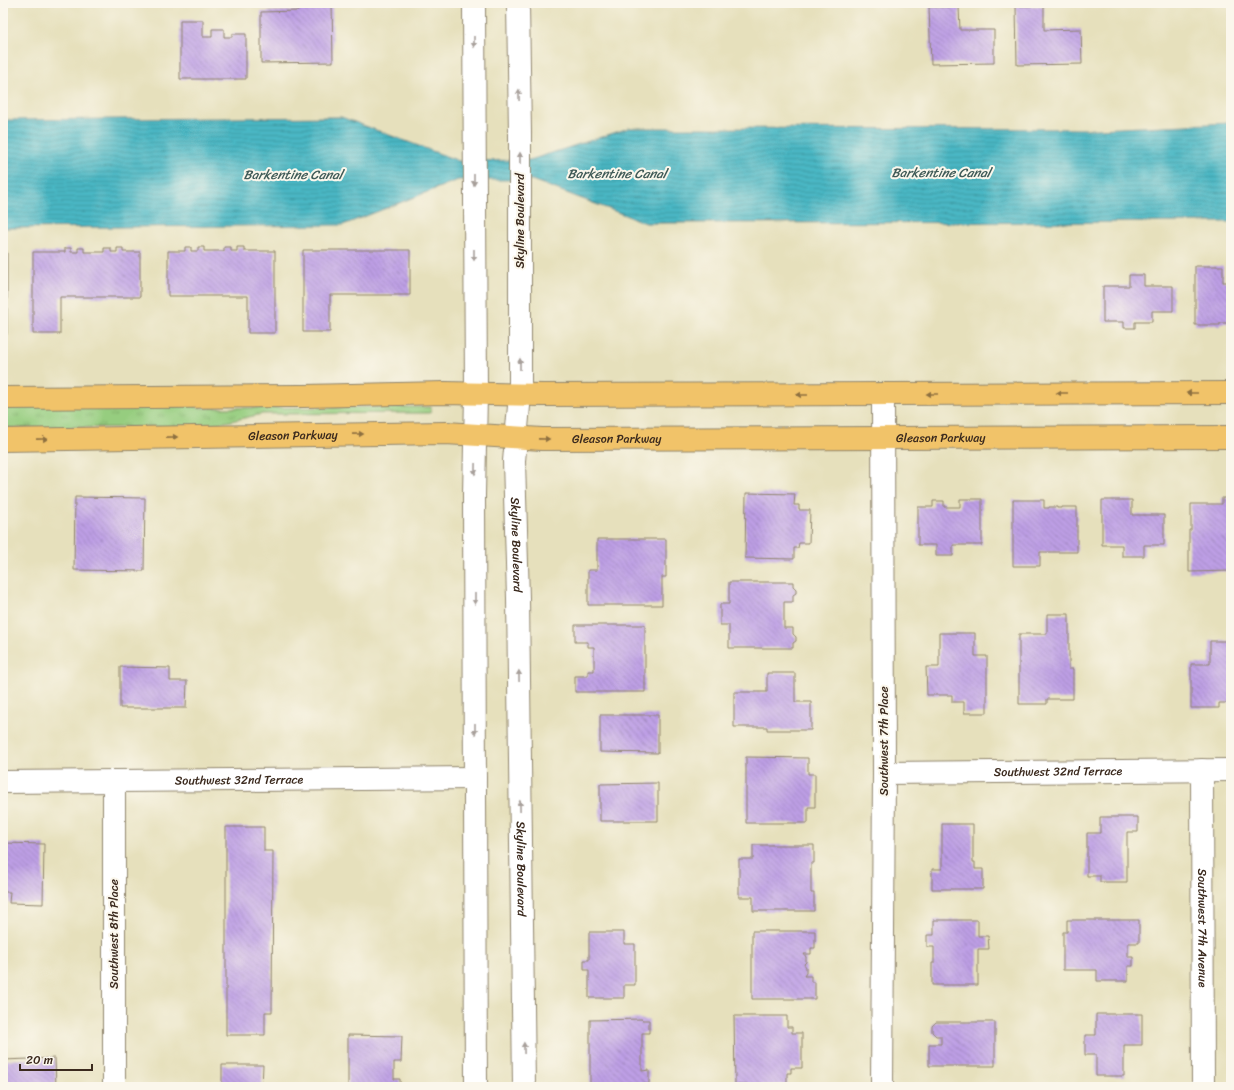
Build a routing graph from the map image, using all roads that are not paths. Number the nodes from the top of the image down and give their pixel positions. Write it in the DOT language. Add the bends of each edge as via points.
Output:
graph roads {
  1 [pos="474,3"];
  2 [pos="518,3"];
  3 [pos="1231,392"];
  4 [pos="476,394"];
  5 [pos="884,394"];
  6 [pos="520,395"];
  7 [pos="3,398"];
  8 [pos="475,435"];
  9 [pos="1231,437"];
  10 [pos="517,438"];
  11 [pos="884,438"];
  12 [pos="3,440"];
  13 [pos="1202,770"];
  14 [pos="1231,770"];
  15 [pos="884,773"];
  16 [pos="475,778"];
  17 [pos="114,781"];
  18 [pos="3,782"];
  19 [pos="114,1087"];
  20 [pos="476,1087"];
  21 [pos="524,1087"];
  22 [pos="882,1087"];
  23 [pos="1203,1087"];
  1 -- 4 [label="street, one-way"];
  6 -- 2 [label="street, Skyline Boulevard, one-way"];
  3 -- 5 [label="main road, one-way"];
  4 -- 6 [label="main road"];
  4 -- 7 [label="main road"];
  4 -- 8 [label="street"];
  5 -- 6 [label="main road, one-way"];
  5 -- 11 [label="street, Southwest 7th Place"];
  6 -- 10 [label="street, Skyline Boulevard"];
  8 -- 10 [label="main road, Gleason Parkway"];
  12 -- 8 [label="main road, Gleason Parkway, one-way" via="446,433"];
  8 -- 16 [label="street, one-way"];
  9 -- 11 [label="main road, Gleason Parkway"];
  10 -- 11 [label="main road, Gleason Parkway, one-way"];
  21 -- 10 [label="street, Skyline Boulevard, one-way" via="514,461"];
  11 -- 15 [label="street, Southwest 7th Place"];
  13 -- 14 [label="street, Southwest 32nd Terrace"];
  13 -- 15 [label="street, Southwest 32nd Terrace"];
  13 -- 23 [label="street, Southwest 7th Avenue"];
  15 -- 22 [label="street, Southwest 7th Place"];
  16 -- 17 [label="street, Southwest 32nd Terrace"];
  16 -- 20 [label="street"];
  17 -- 18 [label="street, Southwest 32nd Terrace"];
  17 -- 19 [label="street, Southwest 8th Place"];
}
